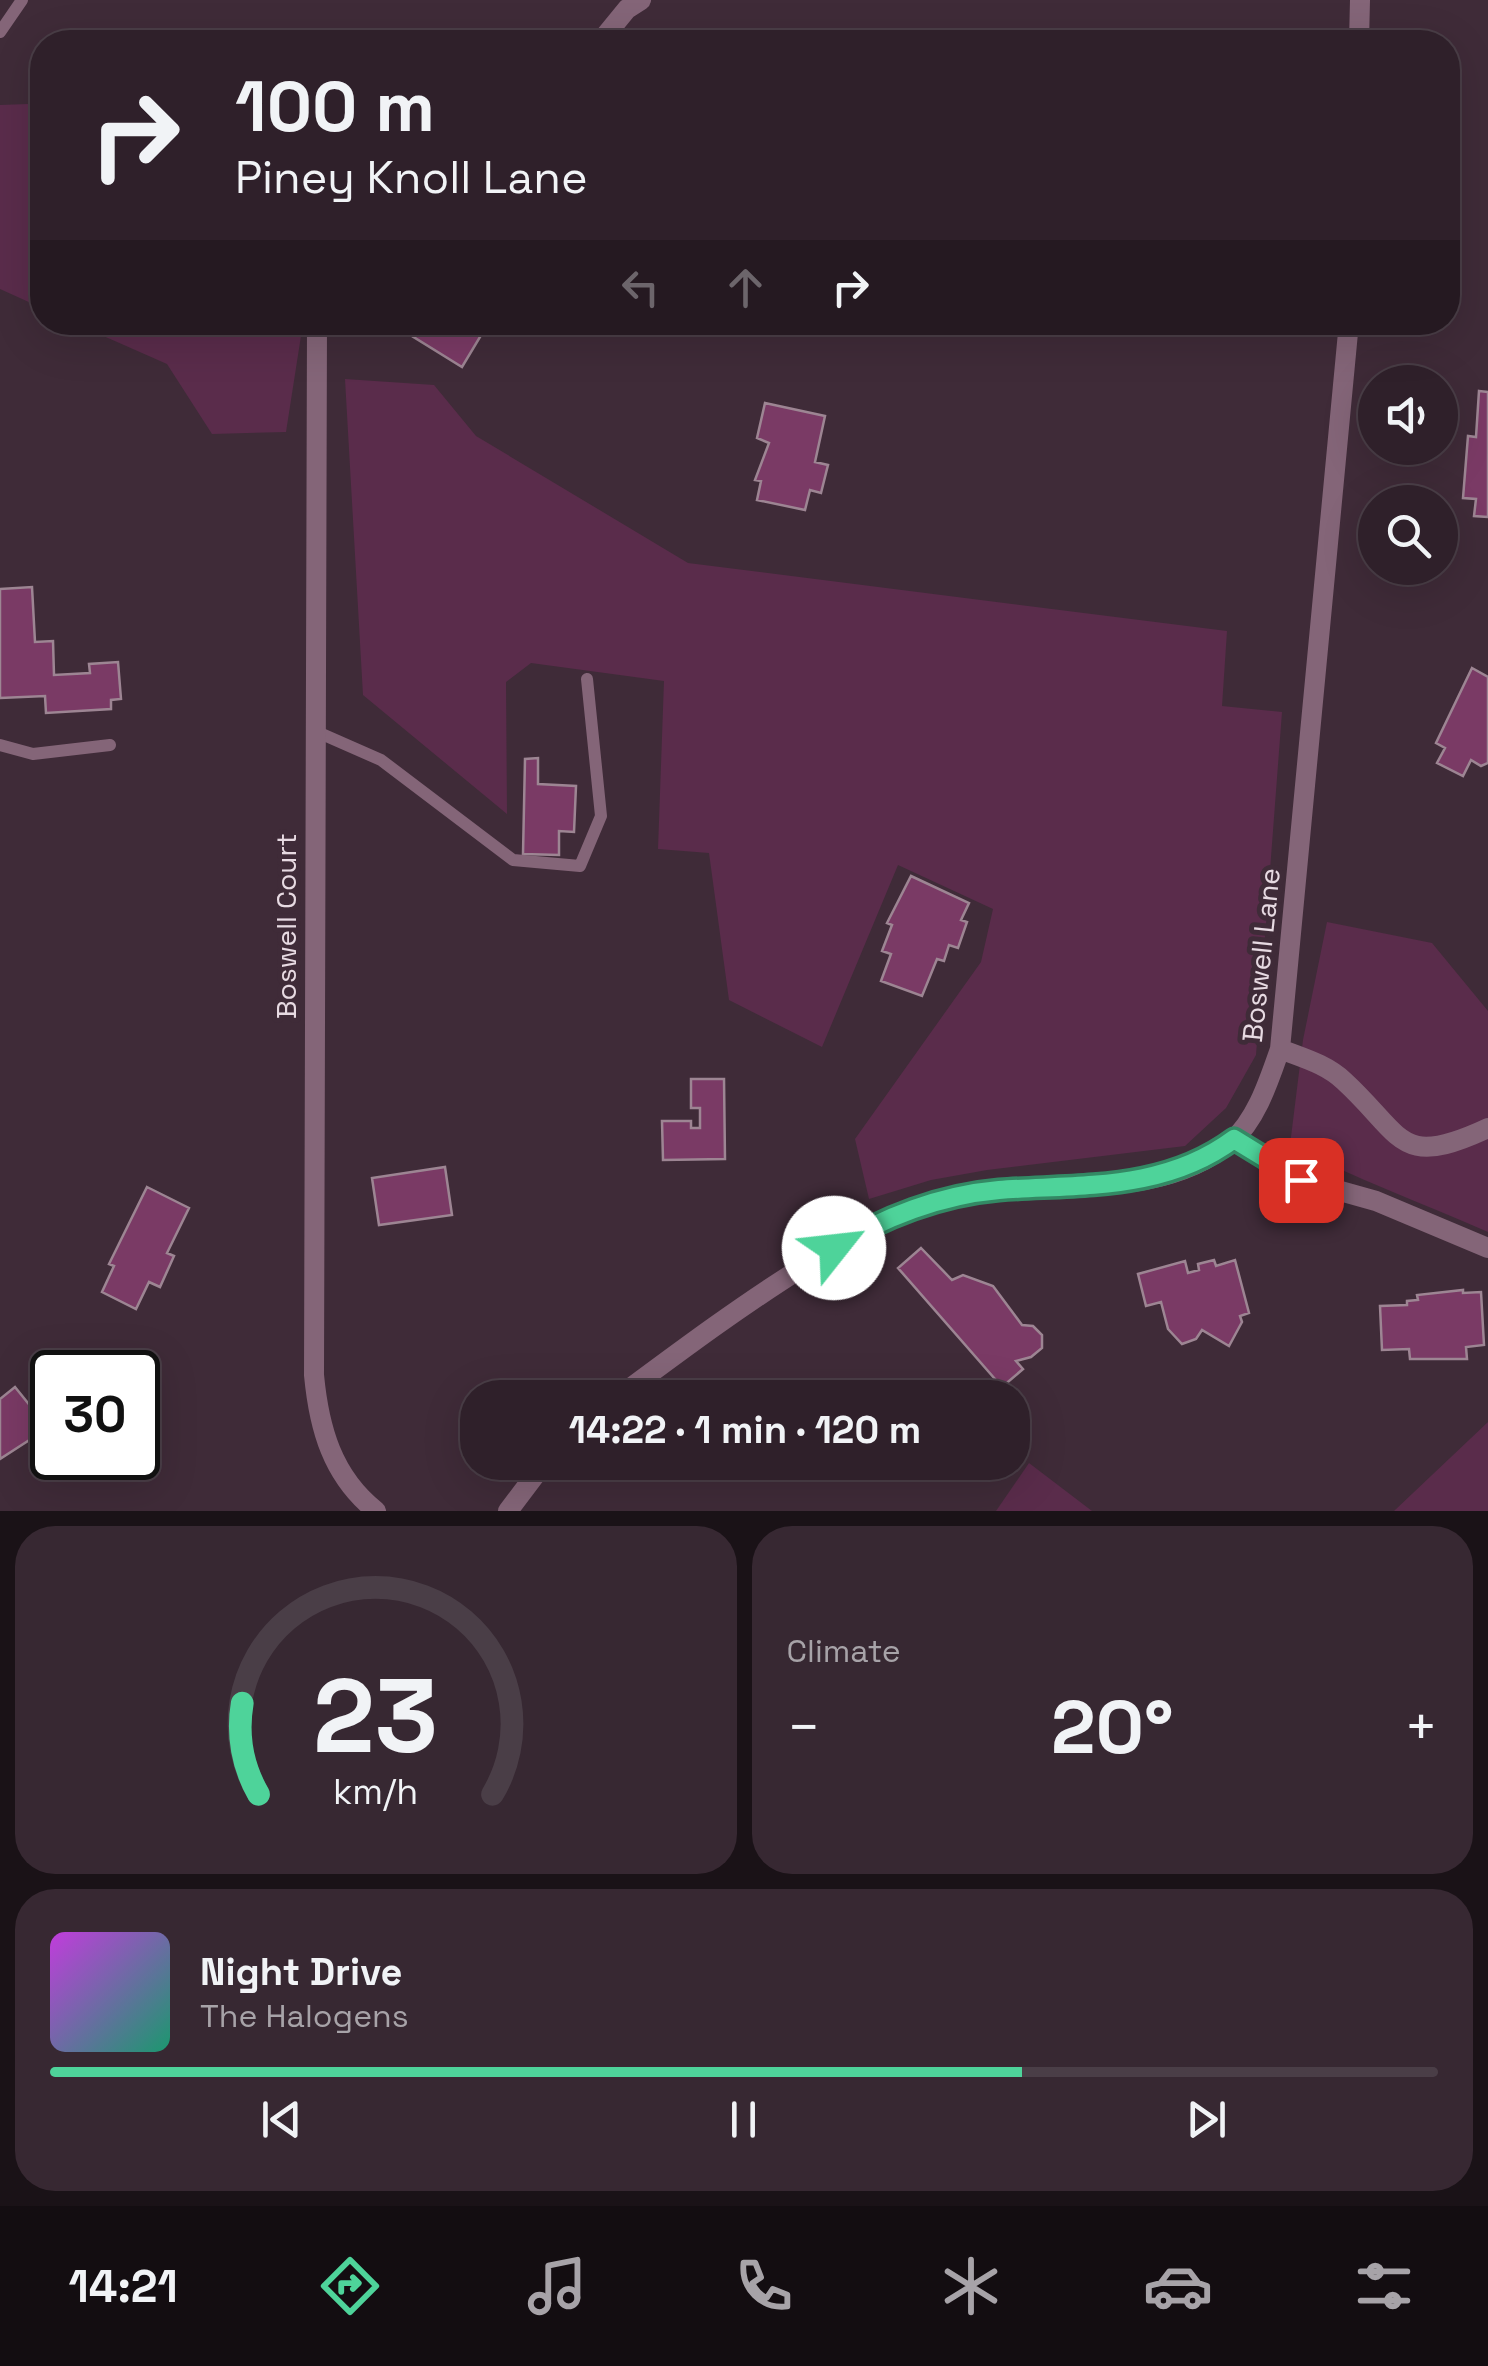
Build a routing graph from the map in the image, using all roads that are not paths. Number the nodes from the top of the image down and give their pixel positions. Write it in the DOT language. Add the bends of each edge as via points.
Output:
graph roads {
  1 [pos="22,0"];
  2 [pos="641,0"];
  3 [pos="1360,0"];
  4 [pos="610,30"];
  5 [pos="1360,30"];
  6 [pos="0,32"];
  7 [pos="317,335"];
  8 [pos="1348,335"];
  9 [pos="587,679"];
  10 [pos="315,731"];
  11 [pos="0,744"];
  12 [pos="110,745"];
  13 [pos="1280,1049"];
  14 [pos="1488,1128"];
  15 [pos="1234,1139"];
  16 [pos="1488,1248"];
  17 [pos="642,1380"];
  18 [pos="531,1480"];
  19 [pos="376,1511"];
  20 [pos="508,1511"];
  1 -- 6 [label="lane"];
  2 -- 4 [label="street"];
  3 -- 5 [label="street"];
  7 -- 10 [label="street, Boswell Court"];
  8 -- 13 [label="street, Boswell Lane"];
  9 -- 10 [label="lane" via="601,816 580,866 513,860 381,760"];
  10 -- 19 [label="street, Boswell Court" via="314,1375 318,1419 332,1455"];
  11 -- 12 [label="lane" via="33,754"];
  13 -- 14 [label="street" via="1344,1081 1405,1144 1451,1144"];
  13 -- 15 [label="street, Boswell Lane" via="1263,1096"];
  15 -- 16 [label="street" via="1301,1180 1376,1200"];
  15 -- 17 [label="street, Boswell Lane" via="1208,1159 1166,1176 996,1190 934,1202 862,1229"];
  18 -- 20 [label="street"];
}
